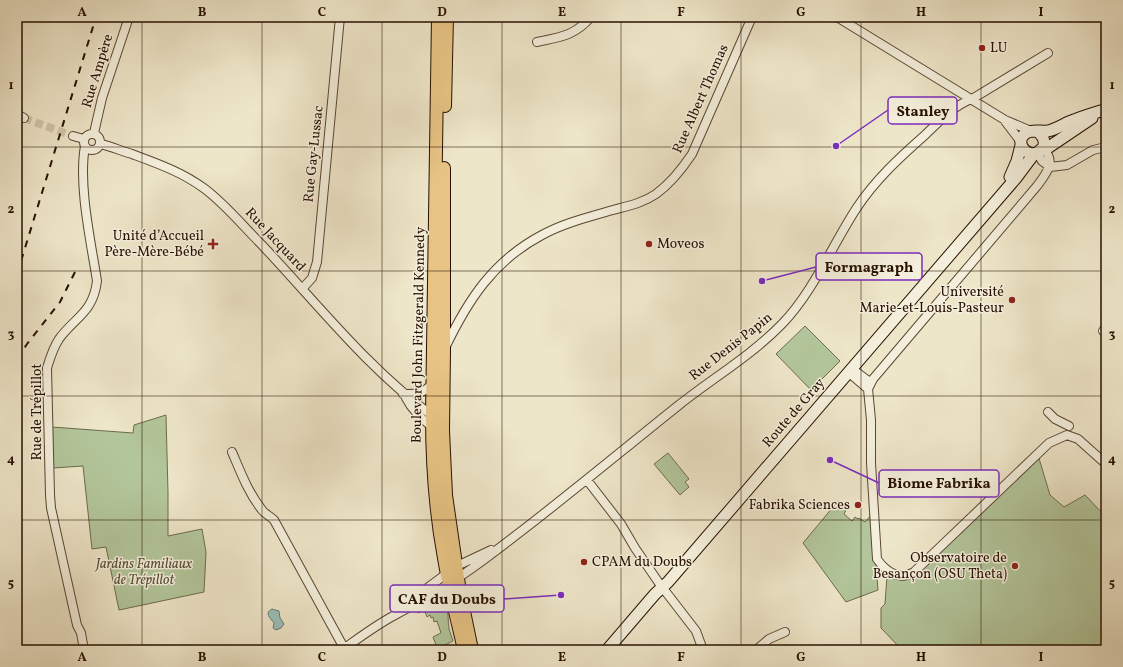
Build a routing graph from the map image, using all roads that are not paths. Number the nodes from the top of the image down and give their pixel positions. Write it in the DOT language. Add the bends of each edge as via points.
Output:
graph roads {
  1 [pos="129,17"];
  2 [pos="340,17"];
  3 [pos="438,17"];
  4 [pos="448,17"];
  5 [pos="591,17"];
  6 [pos="752,17"];
  7 [pos="837,17"];
  8 [pos="537,42"];
  9 [pos="1048,53"];
  10 [pos="972,99"];
  11 [pos="1105,110"];
  12 [pos="1005,120"];
  13 [pos="1034,131"];
  14 [pos="94,133"];
  15 [pos="72,136"];
  16 [pos="100,144"];
  17 [pos="1021,144"];
  18 [pos="87,145"];
  19 [pos="1106,147"];
  20 [pos="1040,151"];
  21 [pos="1050,167"];
  22 [pos="1001,194"];
  23 [pos="302,289"];
  24 [pos="444,350"];
  25 [pos="852,371"];
  26 [pos="432,384"];
  27 [pos="869,386"];
  28 [pos="404,394"];
  29 [pos="1048,412"];
  30 [pos="435,422"];
  31 [pos="1069,426"];
  32 [pos="232,452"];
  33 [pos="1106,464"];
  34 [pos="587,480"];
  35 [pos="453,575"];
  36 [pos="666,592"];
  37 [pos="785,632"];
  38 [pos="343,649"];
  39 [pos="84,650"];
  40 [pos="464,650"];
  41 [pos="472,650"];
  42 [pos="607,650"];
  43 [pos="703,650"];
  44 [pos="756,650"];
  1 -- 14 [label="street, Rue Ampère" via="102,98"];
  2 -- 23 [label="street, Rue Gay-Lussac" via="317,262 312,278"];
  3 -- 26 [label="main road, Boulevard John Fitzgerald Kennedy"];
  4 -- 24 [label="main road, Boulevard John Fitzgerald Kennedy" via="444,147"];
  5 -- 8 [label="street" via="573,33"];
  6 -- 24 [label="street, Rue Albert Thomas" via="692,154 671,182 639,203 589,217 542,235 523,247 501,264 478,290"];
  7 -- 10 [label="street"];
  9 -- 10 [label="street, Rue Denis Papin"];
  10 -- 12 [label="street"];
  10 -- 34 [label="street, Rue Denis Papin" via="950,112 877,181 856,209 797,307 784,323 761,344 681,403"];
  11 -- 13 [label="main road" via="1076,119 1053,130"];
  11 -- 20 [label="main road"];
  12 -- 13 [label="street"];
  12 -- 17 [label="street"];
  13 -- 17 [label="main road" via="1024,135"];
  13 -- 20 [label="main road" via="1043,137 1044,143"];
  14 -- 16 [label="street" via="100,138"];
  14 -- 18 [label="street" via="88,134"];
  15 -- 18 [label="street"];
  16 -- 18 [label="street" via="97,149"];
  16 -- 23 [label="street, Rue Jacquard" via="180,172 204,189 240,222"];
  17 -- 20 [label="main road" via="1026,152"];
  17 -- 22 [label="main road, Route de Gray" via="1014,170"];
  18 -- 39 [label="street, Rue de Trépillot" via="83,163 97,281 96,291 88,309 60,338 47,368 51,508"];
  19 -- 21 [label="street" via="1093,150 1067,164"];
  20 -- 21 [label="street" via="1042,161"];
  20 -- 22 [label="main road, Route de Gray"];
  21 -- 27 [label="street" via="1038,186"];
  22 -- 25 [label="main road, Route de Gray"];
  23 -- 28 [label="street, Rue Jacquard"];
  24 -- 30 [label="main road, Boulevard John Fitzgerald Kennedy"];
  25 -- 27 [label="street"];
  25 -- 36 [label="main road, Route de Gray"];
  26 -- 28 [label="street" via="425,392"];
  26 -- 30 [label="main road, Boulevard John Fitzgerald Kennedy"];
  27 -- 33 [label="street" via="877,559 889,572 901,576 914,572 1049,443 1067,435 1078,440"];
  28 -- 30 [label="street, Rue Jacquard"];
  28 -- 30 [label="street, Rue Jacquard" via="410,406 421,418"];
  29 -- 31 [label="street"];
  30 -- 35 [label="main road, Boulevard John Fitzgerald Kennedy" via="446,495"];
  32 -- 38 [label="street" via="247,488 263,511 274,520"];
  34 -- 35 [label="street, Rue Denis Papin" via="506,543"];
  34 -- 36 [label="street" via="621,524"];
  35 -- 38 [label="street, Rue Denis Papin" via="401,607 394,616"];
  35 -- 40 [label="main road, Boulevard John Fitzgerald Kennedy"];
  35 -- 41 [label="main road, Boulevard John Fitzgerald Kennedy" via="460,594"];
  36 -- 42 [label="main road, Route de Gray"];
  36 -- 43 [label="street" via="696,631"];
  37 -- 44 [label="street" via="769,638"];
}
